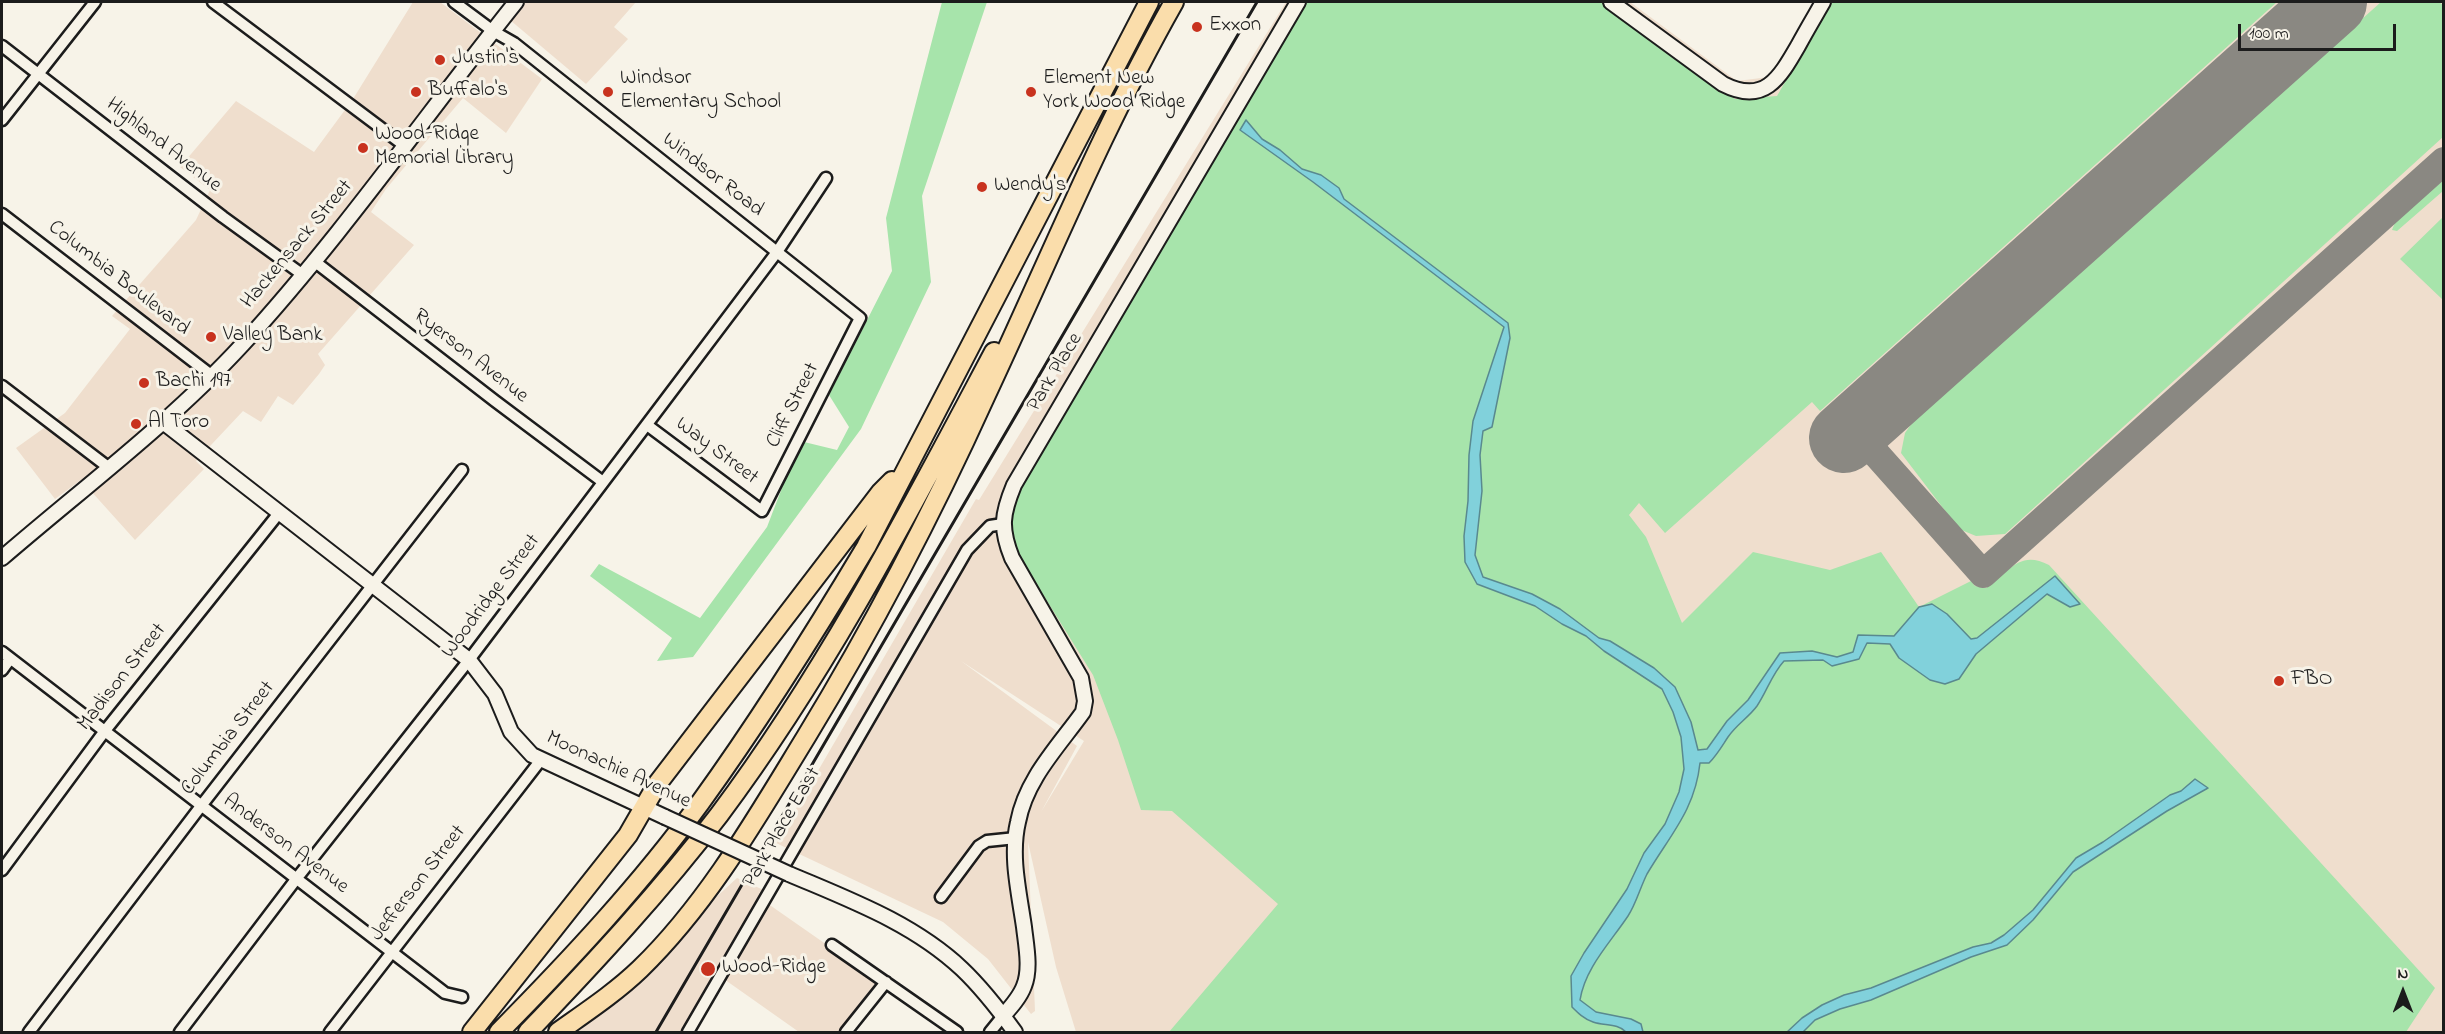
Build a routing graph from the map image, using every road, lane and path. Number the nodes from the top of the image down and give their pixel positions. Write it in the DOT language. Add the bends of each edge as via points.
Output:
graph roads {
  1 [pos="95,2"];
  2 [pos="213,2"];
  3 [pos="454,2"];
  4 [pos="516,2"];
  5 [pos="1149,2"];
  6 [pos="1174,2"];
  7 [pos="1298,2"];
  8 [pos="1611,2"];
  9 [pos="1823,2"];
  10 [pos="493,31"];
  11 [pos="2,46"];
  12 [pos="38,75"];
  13 [pos="2,120"];
  14 [pos="405,146"];
  15 [pos="826,178"];
  16 [pos="1071,207"];
  17 [pos="2,214"];
  18 [pos="777,252"];
  19 [pos="314,261"];
  20 [pos="303,276"];
  21 [pos="860,318"];
  22 [pos="211,375"];
  23 [pos="2,386"];
  24 [pos="163,422"];
  25 [pos="647,425"];
  26 [pos="108,467"];
  27 [pos="462,471"];
  28 [pos="902,474"];
  29 [pos="603,482"];
  30 [pos="762,511"];
  31 [pos="279,513"];
  32 [pos="1003,524"];
  33 [pos="4,551"];
  34 [pos="374,587"];
  35 [pos="6,655"];
  36 [pos="469,660"];
  37 [pos="2,670"];
  38 [pos="104,732"];
  39 [pos="540,761"];
  40 [pos="201,806"];
  41 [pos="644,807"];
  42 [pos="1016,838"];
  43 [pos="736,849"];
  44 [pos="2,870"];
  45 [pos="297,878"];
  46 [pos="942,897"];
  47 [pos="832,945"];
  48 [pos="392,952"];
  49 [pos="886,982"];
  50 [pos="462,997"];
  51 [pos="1003,1016"];
  52 [pos="29,1032"];
  53 [pos="180,1032"];
  54 [pos="330,1032"];
  55 [pos="472,1032"];
  56 [pos="499,1032"];
  57 [pos="528,1032"];
  58 [pos="558,1032"];
  59 [pos="688,1032"];
  60 [pos="846,1032"];
  61 [pos="957,1032"];
  62 [pos="990,1032"];
  63 [pos="1015,1032"];
  1 -- 12 [label="street"];
  2 -- 14 [label="street"];
  3 -- 10 [label="street, Windsor Road"];
  4 -- 10 [label="main road, Hackensack Street"];
  5 -- 28 [label="highway"];
  6 -- 16 [label="highway" via="1144,55"];
  7 -- 32 [label="main road, Park Place" via="1014,485"];
  8 -- 9 [label="main road" via="1723,84 1735,90 1756,92 1779,77"];
  10 -- 14 [label="main road, Hackensack Street"];
  10 -- 18 [label="street, Windsor Road" via="514,43"];
  11 -- 12 [label="street, Highland Avenue"];
  12 -- 13 [label="street"];
  12 -- 20 [label="street, Highland Avenue"];
  14 -- 19 [label="main road, Hackensack Street"];
  15 -- 18 [label="street, Woodridge Street"];
  16 -- 43 [label="highway" via="913,546 844,674"];
  16 -- 57 [label="highway" via="894,541 799,699 719,814 661,888"];
  17 -- 22 [label="street, Columbia Boulevard"];
  18 -- 21 [label="street, Windsor Road"];
  18 -- 25 [label="street, Woodridge Street"];
  19 -- 20 [label="main road, Hackensack Street"];
  19 -- 29 [label="street, Ryerson Avenue"];
  20 -- 22 [label="main road, Hackensack Street"];
  21 -- 30 [label="street, Cliff Street"];
  22 -- 24 [label="main road, Hackensack Street"];
  23 -- 26 [label="street"];
  24 -- 26 [label="main road, Hackensack Street"];
  24 -- 31 [label="main road, Moonachie Avenue"];
  25 -- 29 [label="street, Woodridge Street"];
  25 -- 30 [label="street, Way Street"];
  26 -- 33 [label="main road, Hackensack Street"];
  27 -- 34 [label="street, Columbia Street"];
  28 -- 41 [label="highway" via="869,507 658,783"];
  28 -- 56 [label="highway" via="866,547 817,628 699,804 587,939"];
  29 -- 36 [label="street, Woodridge Street"];
  31 -- 34 [label="main road, Moonachie Avenue"];
  31 -- 38 [label="street, Madison Street"];
  32 -- 42 [label="main road" via="1012,558 1082,678 1085,701 1083,712 1027,792"];
  32 -- 59 [label="street, Park Place East" via="990,526 971,545"];
  34 -- 36 [label="main road, Moonachie Avenue"];
  34 -- 40 [label="street, Columbia Street"];
  35 -- 37 [label="street"];
  35 -- 38 [label="street, Anderson Avenue"];
  36 -- 39 [label="main road, Moonachie Avenue" via="491,688 511,732"];
  36 -- 45 [label="street, Woodridge Street"];
  38 -- 40 [label="street, Anderson Avenue"];
  38 -- 44 [label="street, Madison Street"];
  39 -- 41 [label="main road, Moonachie Avenue"];
  39 -- 48 [label="street, Jefferson Street"];
  40 -- 45 [label="street, Anderson Avenue"];
  40 -- 52 [label="street, Columbia Street"];
  41 -- 43 [label="main road, Moonachie Avenue, bridge"];
  41 -- 55 [label="highway" via="628,835"];
  42 -- 46 [label="street" via="987,841 979,846"];
  42 -- 51 [label="main road" via="1026,973 1025,985"];
  43 -- 51 [label="main road, Moonachie Avenue, bridge" via="915,933 962,969"];
  43 -- 58 [label="highway" via="640,969"];
  45 -- 48 [label="street, Anderson Avenue"];
  45 -- 53 [label="street, Woodridge Street"];
  47 -- 49 [label="street"];
  48 -- 50 [label="street, Anderson Avenue" via="445,993"];
  48 -- 54 [label="street, Jefferson Street"];
  49 -- 60 [label="street"];
  49 -- 61 [label="street"];
  51 -- 62 [label="street"];
  51 -- 63 [label="main road, Moonachie Avenue"];
}
